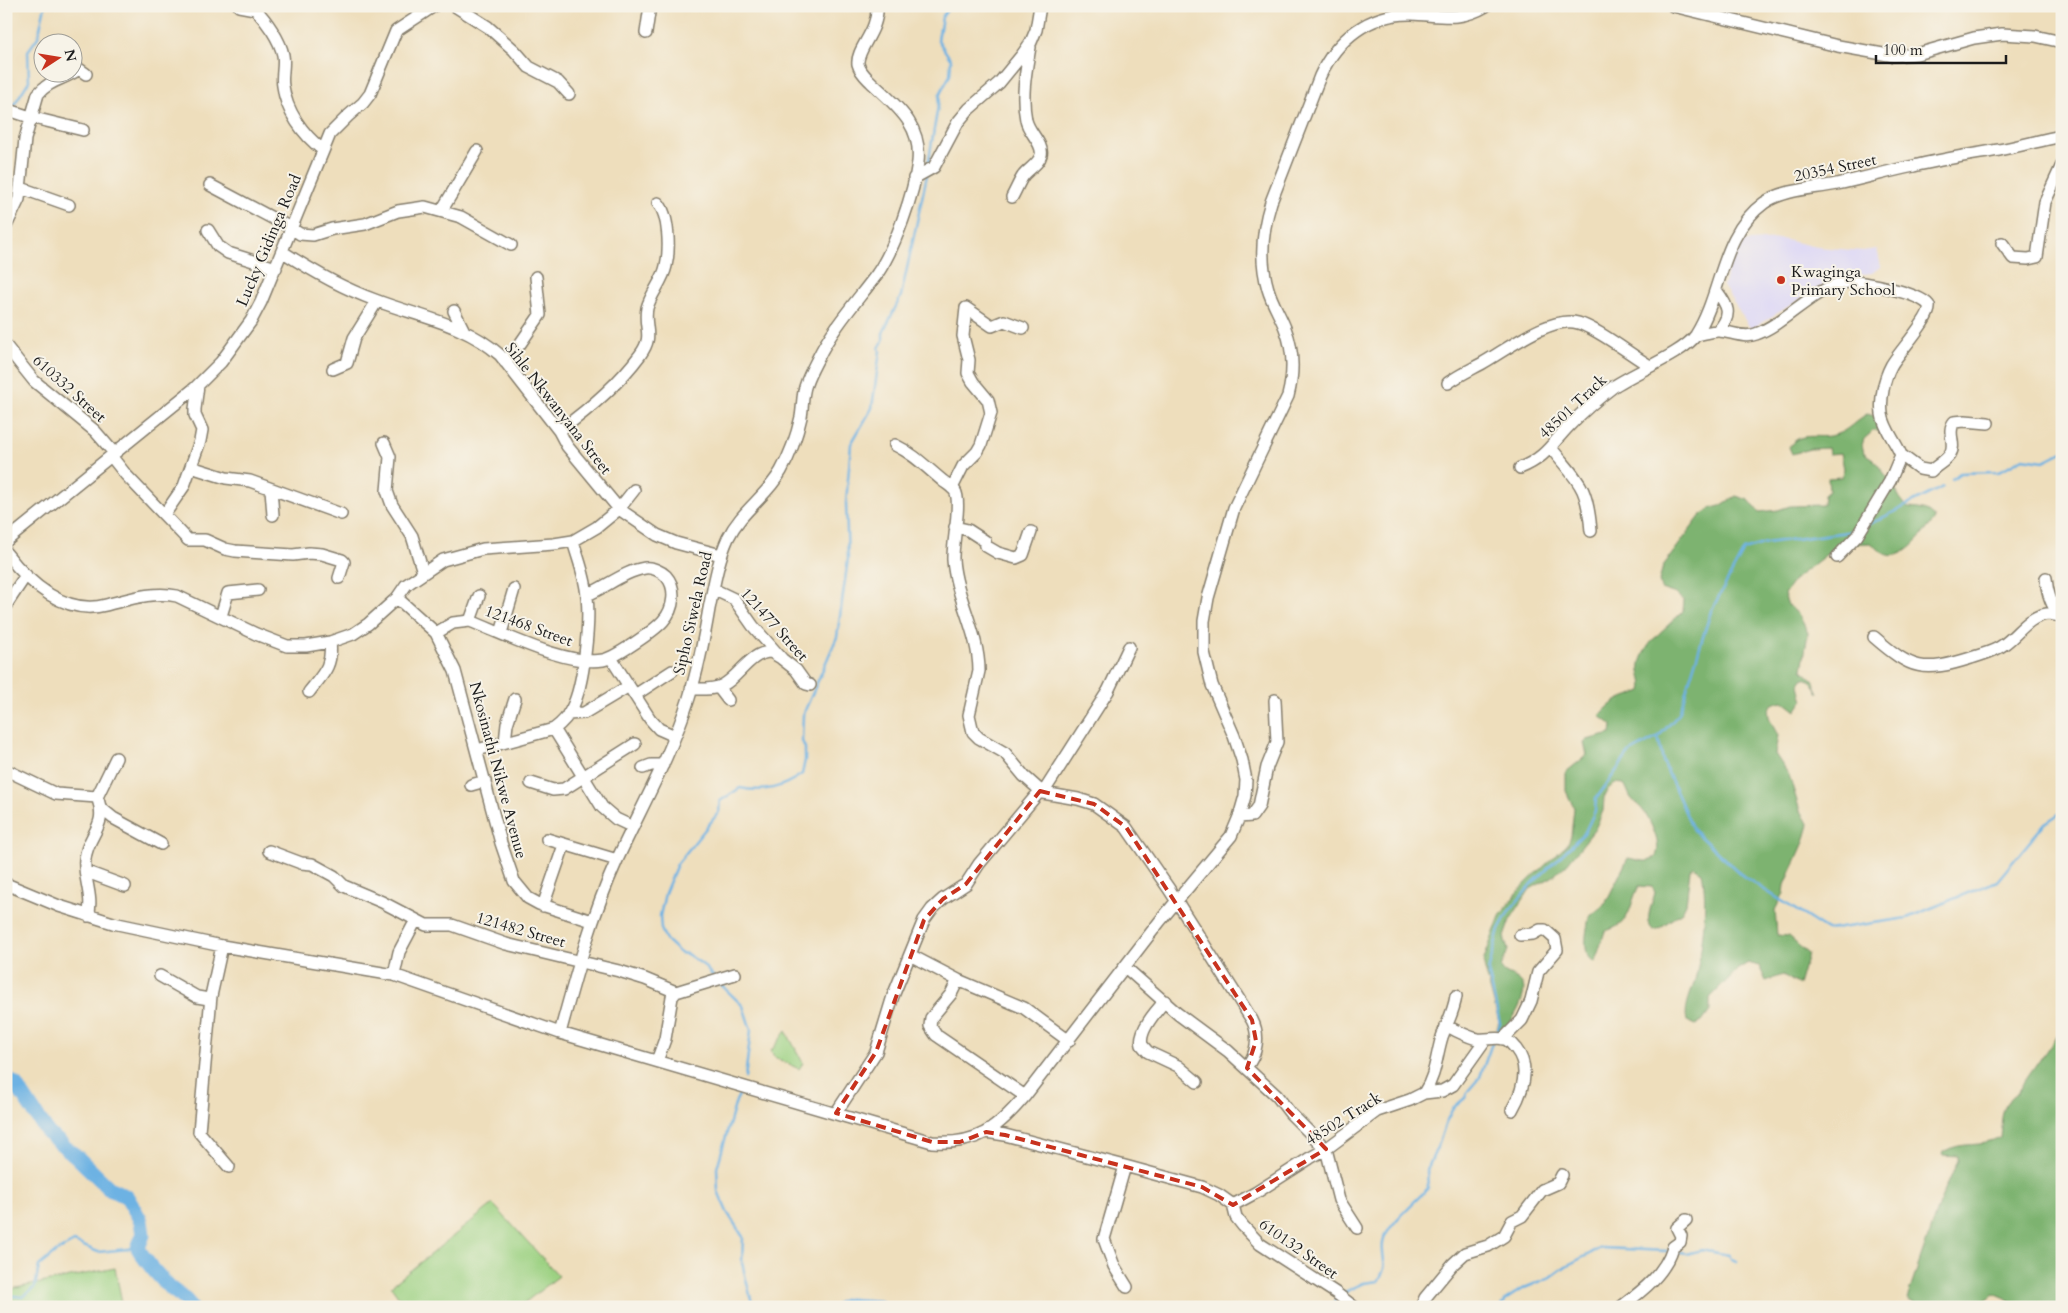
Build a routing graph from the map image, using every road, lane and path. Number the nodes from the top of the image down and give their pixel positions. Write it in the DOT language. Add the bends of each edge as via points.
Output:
graph roads {
  1 [pos="239,6"];
  2 [pos="434,6"];
  3 [pos="455,6"];
  4 [pos="650,6"];
  5 [pos="877,6"];
  6 [pos="1040,6"];
  7 [pos="1486,6"];
  8 [pos="1673,6"];
  9 [pos="258,9"];
  10 [pos="646,33"];
  11 [pos="1031,42"];
  12 [pos="2062,42"];
  13 [pos="86,74"];
  14 [pos="569,94"];
  15 [pos="6,109"];
  16 [pos="30,117"];
  17 [pos="83,130"];
  18 [pos="2062,136"];
  19 [pos="323,150"];
  20 [pos="477,151"];
  21 [pos="2062,165"];
  22 [pos="917,176"];
  23 [pos="210,185"];
  24 [pos="21,188"];
  25 [pos="1012,197"];
  26 [pos="658,202"];
  27 [pos="69,205"];
  28 [pos="442,210"];
  29 [pos="6,226"];
  30 [pos="291,228"];
  31 [pos="208,230"];
  32 [pos="2002,243"];
  33 [pos="511,246"];
  34 [pos="283,252"];
  35 [pos="276,268"];
  36 [pos="536,277"];
  37 [pos="1716,290"];
  38 [pos="376,301"];
  39 [pos="454,311"];
  40 [pos="1023,328"];
  41 [pos="463,329"];
  42 [pos="1718,331"];
  43 [pos="1696,335"];
  44 [pos="6,346"];
  45 [pos="505,362"];
  46 [pos="1650,366"];
  47 [pos="333,369"];
  48 [pos="1448,382"];
  49 [pos="198,385"];
  50 [pos="1988,423"];
  51 [pos="559,431"];
  52 [pos="384,443"];
  53 [pos="895,444"];
  54 [pos="1552,448"];
  55 [pos="112,455"];
  56 [pos="1901,455"];
  57 [pos="191,467"];
  58 [pos="1520,468"];
  59 [pos="952,488"];
  60 [pos="272,489"];
  61 [pos="634,490"];
  62 [pos="619,509"];
  63 [pos="340,514"];
  64 [pos="164,515"];
  65 [pos="272,515"];
  66 [pos="955,527"];
  67 [pos="1591,531"];
  68 [pos="1031,532"];
  69 [pos="270,540"];
  70 [pos="6,541"];
  71 [pos="572,541"];
  72 [pos="268,553"];
  73 [pos="6,554"];
  74 [pos="721,555"];
  75 [pos="1837,557"];
  76 [pos="423,572"];
  77 [pos="26,575"];
  78 [pos="339,578"];
  79 [pos="2046,578"];
  80 [pos="514,589"];
  81 [pos="712,589"];
  82 [pos="258,590"];
  83 [pos="587,595"];
  84 [pos="479,596"];
  85 [pos="397,598"];
  86 [pos="6,605"];
  87 [pos="221,616"];
  88 [pos="2061,616"];
  89 [pos="470,621"];
  90 [pos="436,633"];
  91 [pos="501,633"];
  92 [pos="1874,637"];
  93 [pos="330,642"];
  94 [pos="1129,647"];
  95 [pos="611,658"];
  96 [pos="584,659"];
  97 [pos="782,659"];
  98 [pos="672,671"];
  99 [pos="810,685"];
  100 [pos="718,687"];
  101 [pos="691,689"];
  102 [pos="632,690"];
  103 [pos="309,692"];
  104 [pos="515,699"];
  105 [pos="728,700"];
  106 [pos="1275,700"];
  107 [pos="568,714"];
  108 [pos="554,728"];
  109 [pos="675,736"];
  110 [pos="505,742"];
  111 [pos="634,744"];
  112 [pos="476,750"];
  113 [pos="116,758"];
  114 [pos="663,765"];
  115 [pos="643,768"];
  116 [pos="6,770"];
  117 [pos="583,777"];
  118 [pos="485,781"];
  119 [pos="531,783"];
  120 [pos="471,785"];
  121 [pos="1042,792"];
  122 [pos="97,797"];
  123 [pos="102,809"];
  124 [pos="1239,817"];
  125 [pos="633,827"];
  126 [pos="547,839"];
  127 [pos="161,844"];
  128 [pos="564,845"];
  129 [pos="269,851"];
  130 [pos="617,860"];
  131 [pos="87,872"];
  132 [pos="6,884"];
  133 [pos="125,886"];
  134 [pos="1177,901"];
  135 [pos="543,906"];
  136 [pos="88,916"];
  137 [pos="416,920"];
  138 [pos="592,920"];
  139 [pos="1520,934"];
  140 [pos="222,946"];
  141 [pos="910,955"];
  142 [pos="581,961"];
  143 [pos="1125,967"];
  144 [pos="735,974"];
  145 [pos="394,975"];
  146 [pos="160,976"];
  147 [pos="958,980"];
  148 [pos="676,992"];
  149 [pos="211,996"];
  150 [pos="1456,996"];
  151 [pos="1165,1001"];
  152 [pos="1446,1026"];
  153 [pos="560,1033"];
  154 [pos="1501,1039"];
  155 [pos="1485,1040"];
  156 [pos="1069,1041"];
  157 [pos="658,1061"];
  158 [pos="1246,1067"];
  159 [pos="1197,1082"];
  160 [pos="1424,1093"];
  161 [pos="1025,1096"];
  162 [pos="1512,1110"];
  163 [pos="836,1113"];
  164 [pos="986,1132"];
  165 [pos="1326,1149"];
  166 [pos="1125,1166"];
  167 [pos="229,1167"];
  168 [pos="1562,1175"];
  169 [pos="1232,1204"];
  170 [pos="1686,1220"];
  171 [pos="1358,1228"];
  172 [pos="1128,1287"];
  173 [pos="1350,1304"];
  174 [pos="1421,1307"];
  175 [pos="1621,1307"];
  1 -- 9 [label="street"];
  2 -- 19 [label="street, Lucky Gidinga Road" via="396,31 370,94 330,134"];
  3 -- 14 [label="street" via="488,27 528,67 558,82"];
  4 -- 10 [label="street"];
  5 -- 22 [label="street, Sipho Siwela Road" via="876,22 861,50 858,65 862,74 914,128"];
  6 -- 11 [label="street"];
  7 -- 124 [label="street" via="1447,18 1412,14 1389,16 1367,24 1345,39 1329,58 1320,76 1265,222 1262,244 1264,271 1289,341 1293,369 1288,396 1234,508 1204,621 1204,652 1212,685 1244,766 1245,796"];
  8 -- 12 [label="street" via="1838,46 1894,56 1917,54 1974,38 2002,34"];
  9 -- 19 [label="street" via="281,48 284,92 298,124"];
  11 -- 22 [label="street" via="999,83 958,122 934,167"];
  11 -- 25 [label="street" via="1024,77 1024,104 1028,128 1041,152 1039,160 1024,176"];
  13 -- 16 [label="street" via="79,69 43,88"];
  15 -- 16 [label="street"];
  16 -- 17 [label="street"];
  16 -- 24 [label="street"];
  18 -- 37 [label="street, 20354 Street" via="1934,161 1771,199 1753,213 1735,235"];
  19 -- 30 [label="street, Lucky Gidinga Road"];
  20 -- 28 [label="street"];
  21 -- 32 [label="street" via="2045,202 2037,257 2012,258"];
  22 -- 74 [label="street, Sipho Siwela Road" via="891,250 830,335 805,385 800,419 780,473 742,516"];
  23 -- 30 [label="street"];
  24 -- 27 [label="street"];
  24 -- 29 [label="street"];
  26 -- 51 [label="street" via="666,215 667,257 646,314 649,337 646,345 640,356 606,392"];
  28 -- 30 [label="street" via="425,206 409,209 365,224 313,235 300,234"];
  28 -- 33 [label="street" via="461,217"];
  30 -- 34 [label="street, Lucky Gidinga Road"];
  31 -- 35 [label="street" via="218,246 228,253"];
  34 -- 35 [label="street, Lucky Gidinga Road"];
  34 -- 38 [label="street, Sihle Nkwanyana Street" via="345,289"];
  35 -- 49 [label="street, Lucky Gidinga Road" via="251,321 221,362"];
  36 -- 45 [label="street" via="540,315"];
  37 -- 42 [label="street" via="1726,303 1728,312 1727,320"];
  37 -- 43 [label="street, 20354 Street"];
  38 -- 41 [label="street, Sihle Nkwanyana Street"];
  38 -- 47 [label="street" via="354,338 347,363"];
  39 -- 41 [label="street"];
  40 -- 59 [label="street" via="1004,321 992,326 966,308 963,336 969,360 968,373 988,400 991,413 978,452 963,466"];
  41 -- 45 [label="street, Sihle Nkwanyana Street" via="491,346"];
  42 -- 43 [label="street"];
  42 -- 56 [label="street" via="1744,336 1755,334 1825,290 1848,282 1912,293 1924,300 1929,308 1924,321 1891,366 1884,388 1882,414"];
  43 -- 46 [label="street, 48501 Track"];
  44 -- 55 [label="street, 610332 Street" via="34,381 96,431"];
  45 -- 51 [label="street, Sihle Nkwanyana Street"];
  46 -- 48 [label="street" via="1584,325 1569,321 1518,340"];
  46 -- 54 [label="street, 48501 Track" via="1599,397"];
  49 -- 55 [label="street, Lucky Gidinga Road"];
  49 -- 57 [label="street" via="195,416 202,430"];
  50 -- 56 [label="street" via="1954,422 1950,431 1953,444 1950,454 1932,471 1920,469"];
  51 -- 62 [label="street, Sihle Nkwanyana Street" via="567,446"];
  52 -- 76 [label="street" via="390,457 387,491 412,536"];
  53 -- 59 [label="street" via="907,450"];
  54 -- 58 [label="street, 48501 Track"];
  54 -- 67 [label="street" via="1584,490 1590,509"];
  55 -- 64 [label="street, 610332 Street"];
  55 -- 70 [label="street, Lucky Gidinga Road"];
  56 -- 75 [label="street" via="1890,482 1857,536"];
  57 -- 60 [label="street" via="226,478 250,480"];
  57 -- 64 [label="street" via="179,495"];
  59 -- 66 [label="street" via="958,499"];
  60 -- 63 [label="street"];
  60 -- 65 [label="street"];
  61 -- 62 [label="street"];
  62 -- 71 [label="street"];
  62 -- 74 [label="street, Sihle Nkwanyana Street" via="676,543"];
  64 -- 72 [label="street, 610332 Street" via="188,540 205,540 235,551"];
  66 -- 68 [label="street" via="968,530 998,554 1016,558 1023,555"];
  66 -- 121 [label="street" via="955,574 979,665 969,709 970,724 979,738 1005,753"];
  69 -- 72 [label="street"];
  71 -- 76 [label="street" via="483,549 443,560"];
  71 -- 83 [label="street"];
  72 -- 78 [label="street, 610332 Street" via="309,553 342,560"];
  73 -- 77 [label="street"];
  74 -- 81 [label="street, Sipho Siwela Road"];
  76 -- 85 [label="street" via="406,585"];
  77 -- 86 [label="street"];
  77 -- 87 [label="street" via="50,596 83,607 165,594 177,596"];
  79 -- 88 [label="street" via="2049,597"];
  80 -- 91 [label="street"];
  81 -- 97 [label="street, 121477 Street" via="734,599"];
  81 -- 101 [label="street, Sipho Siwela Road"];
  82 -- 87 [label="street" via="228,593"];
  83 -- 95 [label="street" via="648,567 658,570 669,580 673,593 663,621"];
  83 -- 96 [label="street"];
  84 -- 89 [label="street"];
  85 -- 90 [label="street, Nkosinathi Nikwe Avenue"];
  85 -- 93 [label="street" via="353,634"];
  87 -- 93 [label="street" via="287,646"];
  88 -- 92 [label="street" via="2049,614 2035,618 2002,646 1958,662 1932,667 1908,663"];
  89 -- 90 [label="street, 121468 Street" via="453,623"];
  89 -- 91 [label="street, 121468 Street"];
  90 -- 112 [label="street, Nkosinathi Nikwe Avenue" via="455,671"];
  91 -- 96 [label="street, 121468 Street" via="569,658"];
  93 -- 103 [label="street" via="331,660"];
  94 -- 121 [label="street" via="1103,699"];
  95 -- 96 [label="street, 121468 Street"];
  95 -- 102 [label="street"];
  96 -- 107 [label="street"];
  97 -- 99 [label="street, 121477 Street"];
  97 -- 100 [label="street" via="771,652 761,654"];
  98 -- 102 [label="street"];
  100 -- 101 [label="street"];
  100 -- 105 [label="street"];
  101 -- 109 [label="street, Sipho Siwela Road"];
  102 -- 107 [label="street" via="584,713"];
  102 -- 109 [label="street" via="659,729"];
  104 -- 110 [label="street"];
  106 -- 124 [label="street" via="1277,742 1267,766 1259,806 1252,816"];
  107 -- 108 [label="street"];
  108 -- 110 [label="street"];
  108 -- 117 [label="street"];
  109 -- 114 [label="street, Sipho Siwela Road"];
  110 -- 112 [label="street"];
  111 -- 117 [label="street"];
  112 -- 118 [label="street, Nkosinathi Nikwe Avenue"];
  113 -- 122 [label="street"];
  114 -- 115 [label="street"];
  114 -- 125 [label="street, Sipho Siwela Road"];
  116 -- 122 [label="street" via="56,794"];
  117 -- 119 [label="street" via="559,790"];
  117 -- 125 [label="street" via="602,807"];
  118 -- 120 [label="street"];
  118 -- 135 [label="street, Nkosinathi Nikwe Avenue" via="514,881 528,898"];
  121 -- 134 [label="street" via="1078,798 1120,821"];
  121 -- 141 [label="street" via="979,864 966,884 932,909"];
  122 -- 123 [label="street"];
  123 -- 127 [label="street"];
  123 -- 131 [label="street" via="101,820 85,858"];
  124 -- 134 [label="street" via="1231,836"];
  125 -- 130 [label="street, Sipho Siwela Road"];
  126 -- 128 [label="street"];
  128 -- 130 [label="street"];
  128 -- 135 [label="street"];
  129 -- 137 [label="street, 121482 Street" via="312,864 334,876 344,886"];
  130 -- 138 [label="street, Sipho Siwela Road"];
  131 -- 133 [label="street"];
  131 -- 136 [label="street"];
  132 -- 136 [label="street"];
  134 -- 143 [label="street"];
  134 -- 158 [label="street" via="1254,1024 1257,1034 1255,1050"];
  135 -- 138 [label="street, Nkosinathi Nikwe Avenue"];
  136 -- 140 [label="street"];
  137 -- 142 [label="street, 121482 Street" via="426,925 452,926 506,944"];
  137 -- 145 [label="street" via="399,952"];
  138 -- 142 [label="street, Sipho Siwela Road"];
  139 -- 154 [label="street" via="1546,930 1556,939 1557,950 1538,972 1531,1001 1522,1020"];
  140 -- 145 [label="street"];
  140 -- 149 [label="street"];
  141 -- 147 [label="street"];
  141 -- 163 [label="street" via="876,1052"];
  142 -- 148 [label="street, 121482 Street" via="645,979"];
  142 -- 153 [label="street, Sipho Siwela Road"];
  143 -- 151 [label="street"];
  143 -- 156 [label="street"];
  144 -- 148 [label="street"];
  145 -- 153 [label="street"];
  146 -- 149 [label="street" via="197,997 206,999"];
  147 -- 156 [label="street" via="1024,1008"];
  147 -- 161 [label="street" via="931,1018 931,1029"];
  148 -- 157 [label="street" via="672,997"];
  149 -- 167 [label="street" via="199,1132"];
  150 -- 152 [label="street"];
  151 -- 158 [label="street"];
  151 -- 159 [label="street" via="1152,1014 1141,1036 1142,1045 1148,1052 1178,1066"];
  152 -- 155 [label="street"];
  152 -- 160 [label="street" via="1433,1075"];
  153 -- 157 [label="street"];
  154 -- 155 [label="street"];
  154 -- 162 [label="street" via="1513,1046 1525,1064 1521,1096"];
  155 -- 160 [label="street, 48502 Track" via="1453,1085 1442,1092"];
  156 -- 161 [label="street"];
  157 -- 163 [label="street"];
  158 -- 165 [label="street"];
  160 -- 165 [label="street, 48502 Track" via="1377,1111"];
  161 -- 164 [label="street" via="1007,1117"];
  163 -- 164 [label="street" via="932,1142 960,1142"];
  164 -- 166 [label="street" via="1005,1134"];
  165 -- 169 [label="street, 48502 Track"];
  165 -- 171 [label="street" via="1342,1206"];
  166 -- 169 [label="street" via="1202,1187"];
  166 -- 172 [label="street" via="1104,1239 1114,1266"];
  168 -- 174 [label="street" via="1558,1182 1542,1190 1522,1216 1512,1221 1504,1236 1488,1246 1465,1253 1452,1264"];
  169 -- 173 [label="street, 610132 Street" via="1236,1217 1260,1244"];
  170 -- 175 [label="street" via="1677,1228 1680,1242 1673,1247 1653,1281"];
}
